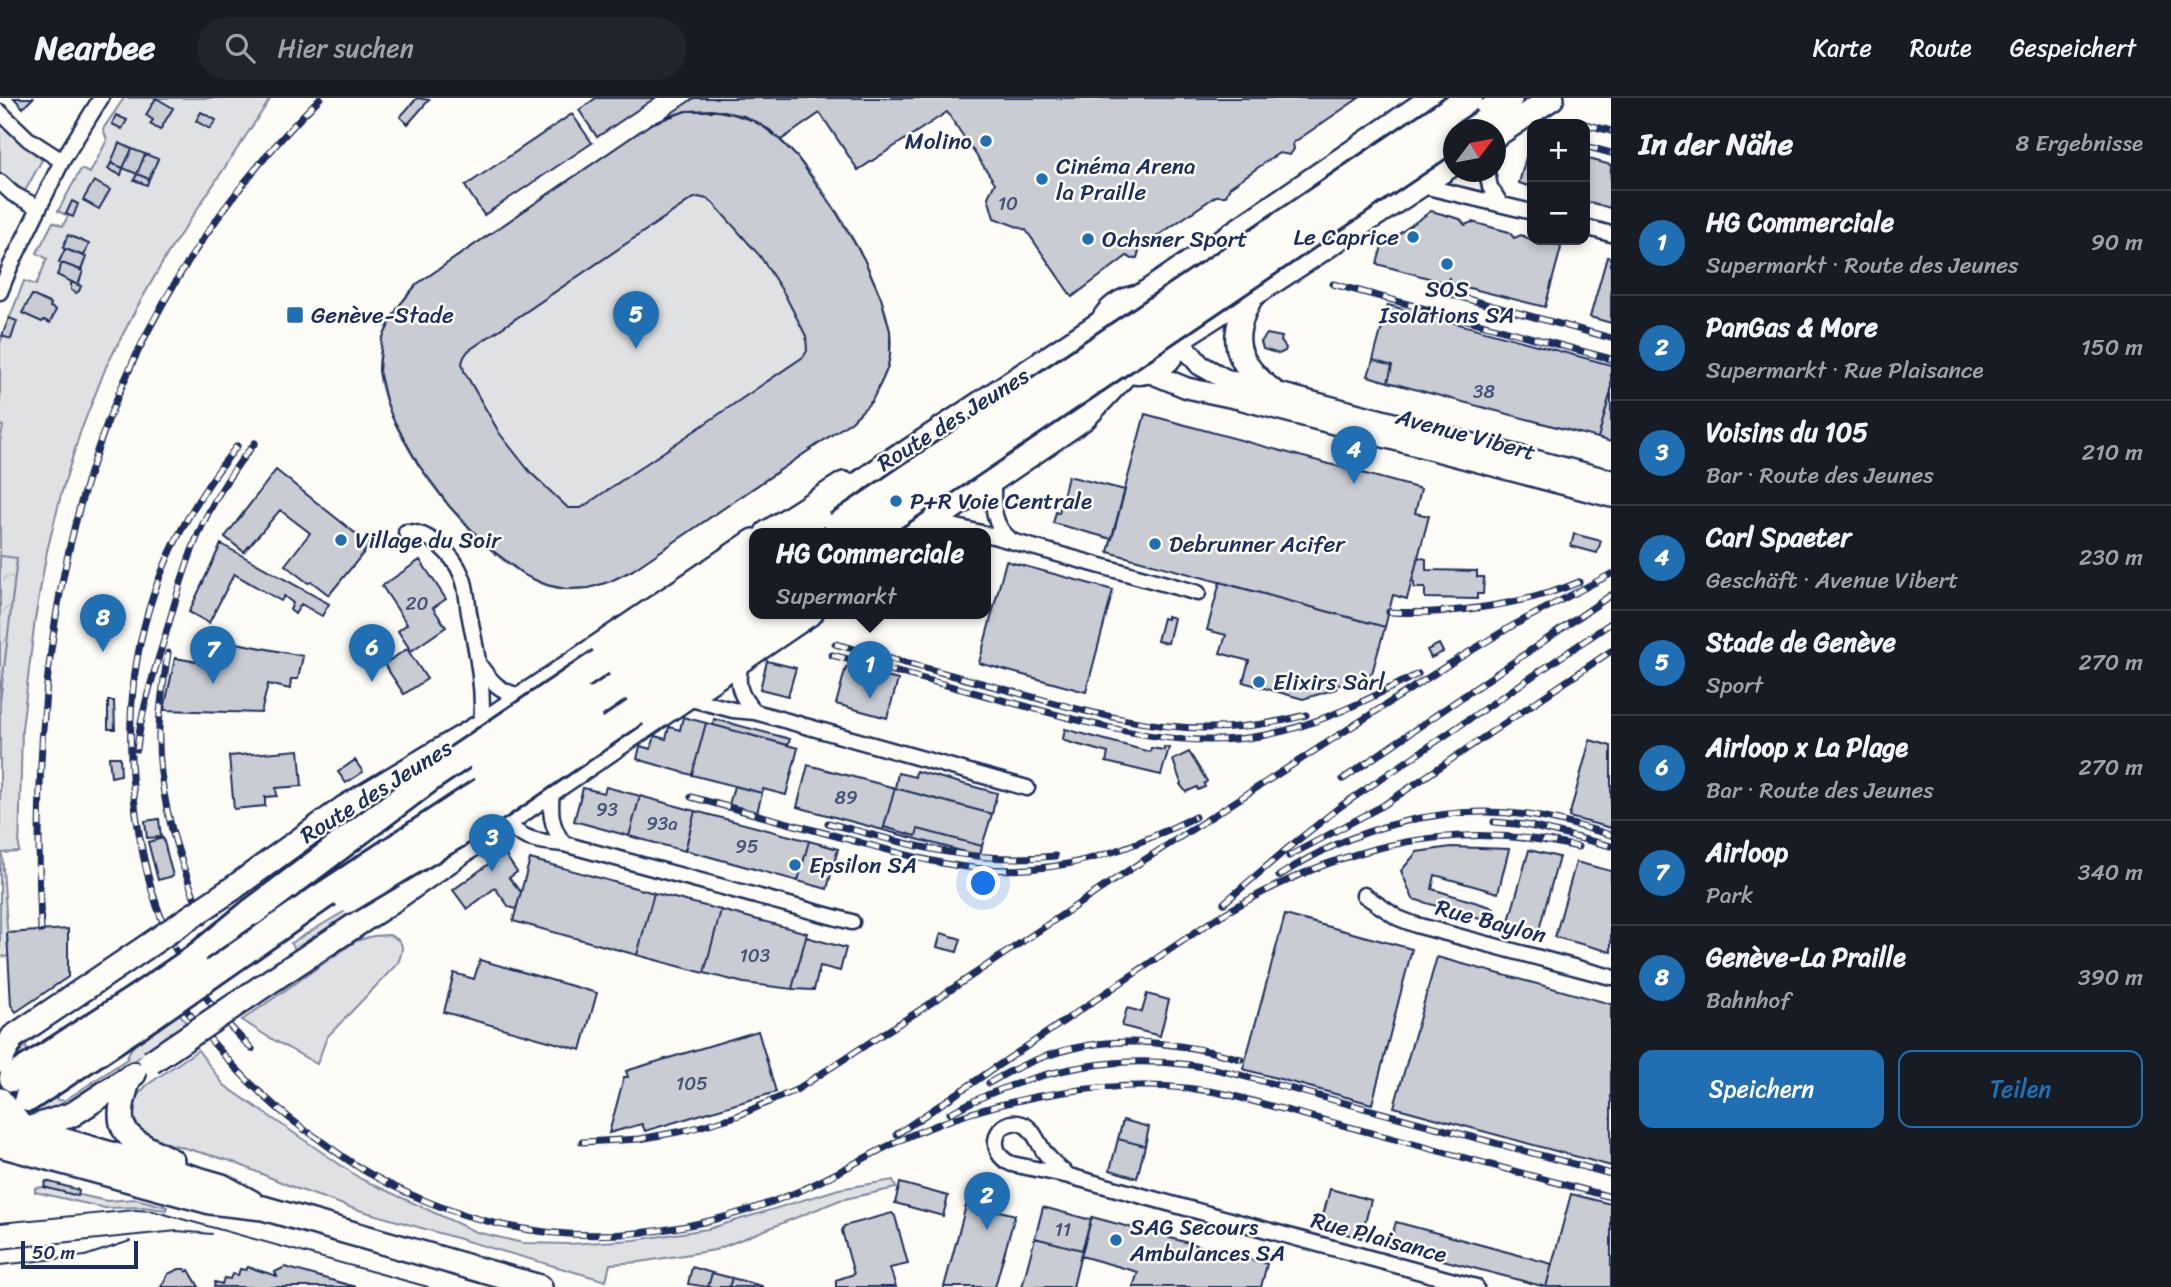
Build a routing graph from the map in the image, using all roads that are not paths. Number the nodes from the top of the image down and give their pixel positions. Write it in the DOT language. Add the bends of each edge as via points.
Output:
graph roads {
  1 [pos="101,98"];
  2 [pos="1432,98"];
  3 [pos="1469,98"];
  4 [pos="1510,98"];
  5 [pos="1552,98"];
  6 [pos="0,112"];
  7 [pos="1479,119"];
  8 [pos="1506,121"];
  9 [pos="1506,128"];
  10 [pos="1443,143"];
  11 [pos="62,161"];
  12 [pos="1443,170"];
  13 [pos="0,182"];
  14 [pos="1489,182"];
  15 [pos="1419,185"];
  16 [pos="1500,203"];
  17 [pos="39,208"];
  18 [pos="1527,211"];
  19 [pos="1590,228"];
  20 [pos="1611,234"];
  21 [pos="0,292"];
  22 [pos="1252,295"];
  23 [pos="1140,297"];
  24 [pos="1101,323"];
  25 [pos="1178,339"];
  26 [pos="1137,372"];
  27 [pos="1273,392"];
  28 [pos="900,457"];
  29 [pos="1611,480"];
  30 [pos="993,481"];
  31 [pos="1611,497"];
  32 [pos="924,527"];
  33 [pos="775,528"];
  34 [pos="799,528"];
  35 [pos="835,528"];
  36 [pos="875,528"];
  37 [pos="406,531"];
  38 [pos="991,535"];
  39 [pos="1012,539"];
  40 [pos="749,544"];
  41 [pos="749,561"];
  42 [pos="749,585"];
  43 [pos="1198,593"];
  44 [pos="749,612"];
  45 [pos="774,619"];
  46 [pos="802,619"];
  47 [pos="742,660"];
  48 [pos="478,662"];
  49 [pos="525,696"];
  50 [pos="687,698"];
  51 [pos="755,712"];
  52 [pos="481,726"];
  53 [pos="453,744"];
  54 [pos="1027,788"];
  55 [pos="552,789"];
  56 [pos="506,821"];
  57 [pos="564,844"];
  58 [pos="1364,895"];
  59 [pos="852,922"];
  60 [pos="193,960"];
  61 [pos="230,963"];
  62 [pos="1611,977"];
  63 [pos="142,1009"];
  64 [pos="6,1041"];
  65 [pos="130,1076"];
  66 [pos="10,1085"];
  67 [pos="0,1122"];
  68 [pos="24,1130"];
  69 [pos="0,1136"];
  70 [pos="0,1145"];
  71 [pos="46,1158"];
  72 [pos="1069,1176"];
  73 [pos="222,1186"];
  74 [pos="263,1208"];
  75 [pos="540,1287"];
  76 [pos="1476,1287"];
  1 -- 11 [label="street"];
  2 -- 23 [label="main road"];
  3 -- 35 [label="highway, bridge"];
  4 -- 7 [label="highway"];
  4 -- 8 [label="main road"];
  5 -- 9 [label="main road"];
  6 -- 11 [label="street" via="28,139"];
  10 -- 36 [label="highway, bridge"];
  11 -- 17 [label="street"];
  12 -- 15 [label="main road"];
  13 -- 17 [label="street"];
  14 -- 16 [label="street"];
  15 -- 16 [label="street"];
  15 -- 22 [label="main road"];
  16 -- 18 [label="street"];
  17 -- 21 [label="street"];
  19 -- 20 [label="street"];
  22 -- 25 [label="main road"];
  22 -- 27 [label="main road" via="1237,327 1239,354 1254,377"];
  23 -- 24 [label="main road" via="1118,303"];
  23 -- 25 [label="main road" via="1169,313"];
  24 -- 26 [label="main road" via="1104,353 1110,361"];
  24 -- 28 [label="main road, Route des Jeunes"];
  25 -- 26 [label="main road" via="1165,362"];
  25 -- 27 [label="main road, Avenue Vibert" via="1211,373"];
  26 -- 30 [label="main road" via="1084,418"];
  26 -- 31 [label="main road, Avenue Vibert"];
  27 -- 29 [label="main road, Avenue Vibert"];
  28 -- 33 [label="main road, Route des Jeunes" via="840,485"];
  28 -- 34 [label="highway"];
  30 -- 32 [label="main road"];
  30 -- 39 [label="street" via="994,514 1004,534"];
  37 -- 48 [label="street" via="415,531 442,548 463,577"];
  38 -- 39 [label="street"];
  39 -- 43 [label="street"];
  40 -- 49 [label="main road, Route des Jeunes"];
  41 -- 60 [label="highway, bridge" via="389,807"];
  42 -- 60 [label="highway, bridge" via="314,884"];
  44 -- 61 [label="highway, bridge"];
  45 -- 61 [label="highway, bridge" via="457,834"];
  46 -- 47 [label="main road"];
  47 -- 50 [label="main road"];
  47 -- 51 [label="street" via="738,688"];
  48 -- 49 [label="street" via="497,688"];
  48 -- 52 [label="street"];
  49 -- 52 [label="main road, Route des Jeunes"];
  50 -- 51 [label="street"];
  50 -- 55 [label="main road"];
  51 -- 54 [label="street"];
  52 -- 53 [label="main road, Route des Jeunes"];
  53 -- 56 [label="main road"];
  53 -- 64 [label="main road, Route des Jeunes, bridge" via="344,808"];
  55 -- 56 [label="main road"];
  55 -- 57 [label="street" via="551,820"];
  56 -- 57 [label="street" via="526,838"];
  56 -- 65 [label="main road, bridge"];
  57 -- 59 [label="street"];
  58 -- 62 [label="street, Rue Baylon" via="1416,925"];
  60 -- 63 [label="highway, bridge"];
  61 -- 63 [label="highway, bridge"];
  63 -- 66 [label="highway"];
  64 -- 66 [label="main road"];
  65 -- 68 [label="main road" via="73,1114"];
  65 -- 73 [label="main road" via="120,1111 127,1134"];
  66 -- 68 [label="main road"];
  67 -- 68 [label="main road"];
  68 -- 69 [label="main road"];
  68 -- 71 [label="main road"];
  68 -- 73 [label="main road"];
  70 -- 71 [label="main road"];
  71 -- 74 [label="main road" via="210,1202"];
  72 -- 72 [label="street, Rue Plaisance" via="1027,1127 1009,1124 999,1132 995,1145 1005,1161"];
  72 -- 76 [label="street, Rue Plaisance"];
  73 -- 74 [label="main road"];
  74 -- 75 [label="main road"];
}
